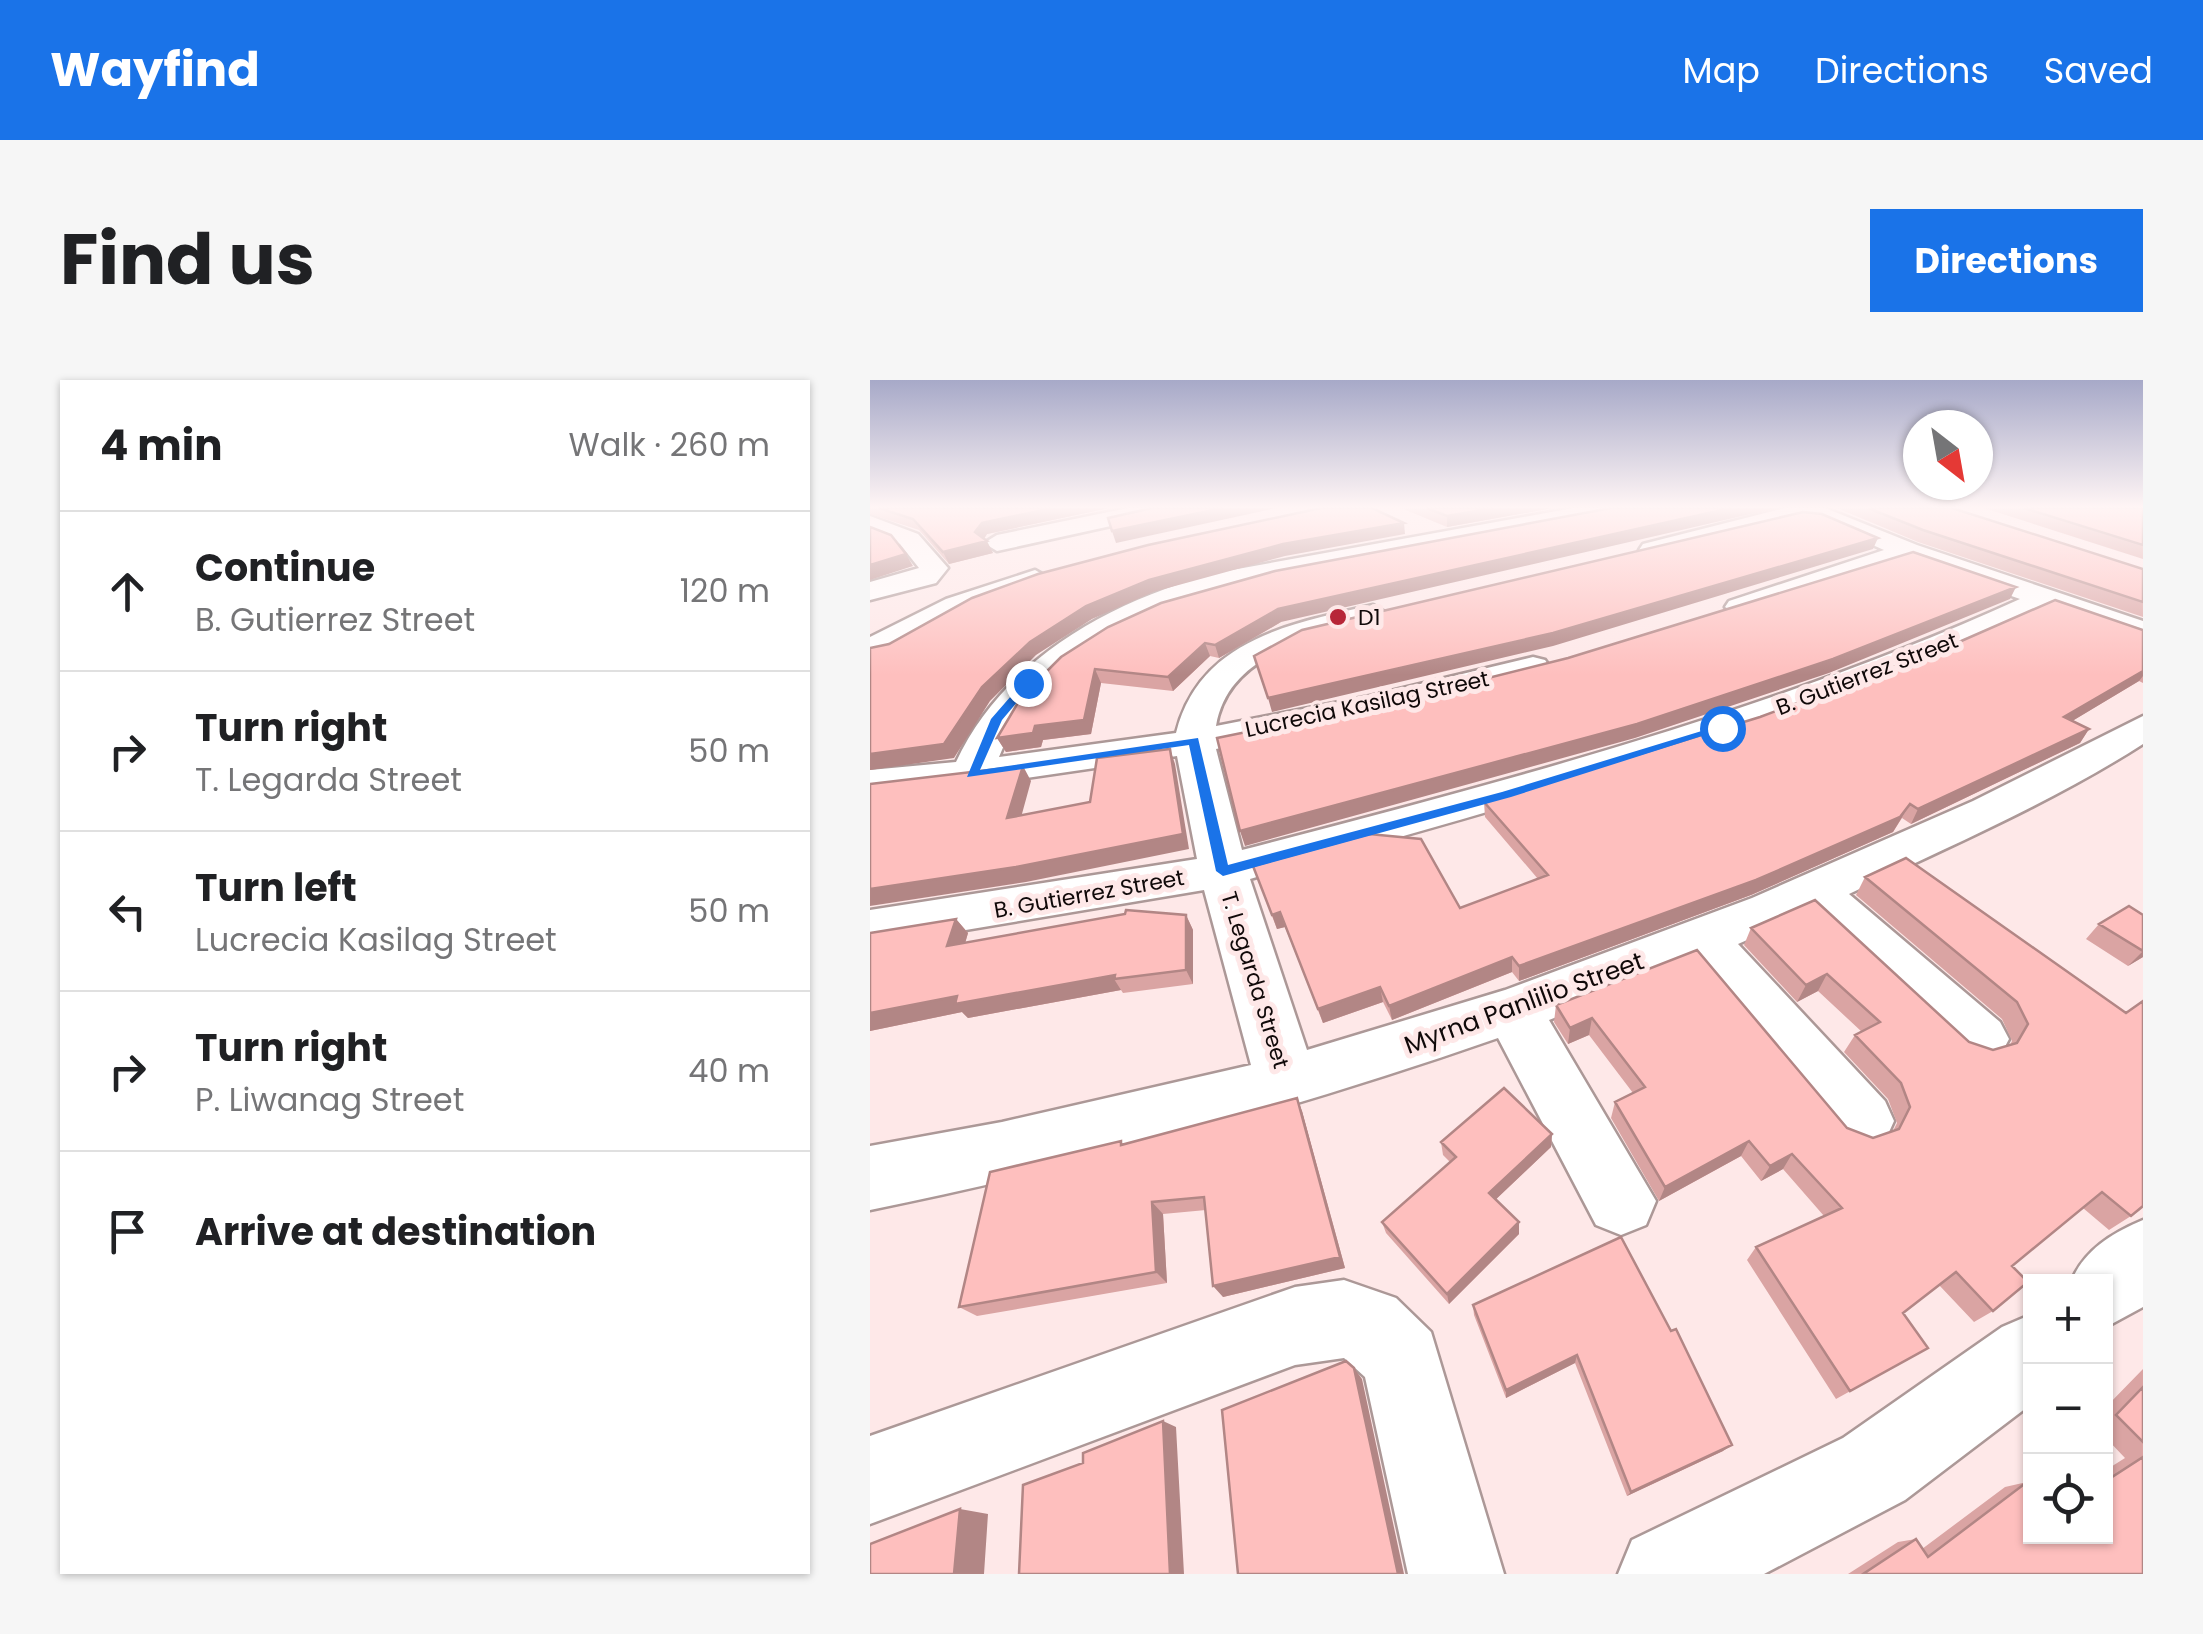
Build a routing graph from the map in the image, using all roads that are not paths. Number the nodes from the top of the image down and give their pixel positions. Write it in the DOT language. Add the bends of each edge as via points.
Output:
graph roads {
  1 [pos="935,564"];
  2 [pos="954,564"];
  3 [pos="1317,564"];
  4 [pos="1872,564"];
  5 [pos="1941,564"];
  6 [pos="1061,570"];
  7 [pos="960,588"];
  8 [pos="870,591"];
  9 [pos="2043,600"];
  10 [pos="1407,607"];
  11 [pos="1700,620"];
  12 [pos="2143,632"];
  13 [pos="878,640"];
  14 [pos="1559,660"];
  15 [pos="2143,727"];
  16 [pos="1194,740"];
  17 [pos="971,774"];
  18 [pos="870,783"];
  19 [pos="1223,871"];
  20 [pos="1815,892"];
  21 [pos="870,928"];
  22 [pos="1702,938"];
  23 [pos="1514,1013"];
  24 [pos="1980,1039"];
  25 [pos="1286,1083"];
  26 [pos="1862,1120"];
  27 [pos="870,1178"];
  28 [pos="1621,1202"];
  29 [pos="2143,1256"];
  30 [pos="2113,1284"];
  31 [pos="2023,1360"];
  32 [pos="870,1480"];
  33 [pos="1456,1574"];
  34 [pos="1666,1574"];
  1 -- 8 [label="street"];
  2 -- 7 [label="street" via="948,580"];
  3 -- 17 [label="street" via="1222,582 1118,624 1028,683 997,719"];
  4 -- 11 [label="street"];
  5 -- 9 [label="street"];
  6 -- 13 [label="street"];
  9 -- 12 [label="street"];
  9 -- 19 [label="street, B. Gutierrez Street" via="1918,658 1722,728"];
  10 -- 16 [label="street" via="1293,633 1258,648 1228,670 1199,716"];
  14 -- 16 [label="street, Lucrecia Kasilag Street"];
  15 -- 20 [label="street, Myrna Panlilio Street" via="2037,786"];
  16 -- 17 [label="street, Lucrecia Kasilag Street"];
  16 -- 19 [label="street, T. Legarda Street"];
  17 -- 18 [label="street, Lucrecia Kasilag Street"];
  19 -- 21 [label="street, B. Gutierrez Street"];
  19 -- 25 [label="street, T. Legarda Street"];
  20 -- 22 [label="street, Myrna Panlilio Street"];
  20 -- 24 [label="street"];
  22 -- 23 [label="street, Myrna Panlilio Street"];
  22 -- 26 [label="street"];
  23 -- 25 [label="street, Myrna Panlilio Street"];
  23 -- 28 [label="street"];
  25 -- 27 [label="street, Myrna Panlilio Street" via="1026,1150"];
  29 -- 30 [label="street"];
  31 -- 34 [label="street" via="1874,1468"];
  32 -- 33 [label="street" via="1295,1326 1357,1321 1384,1333 1402,1362"];
}
